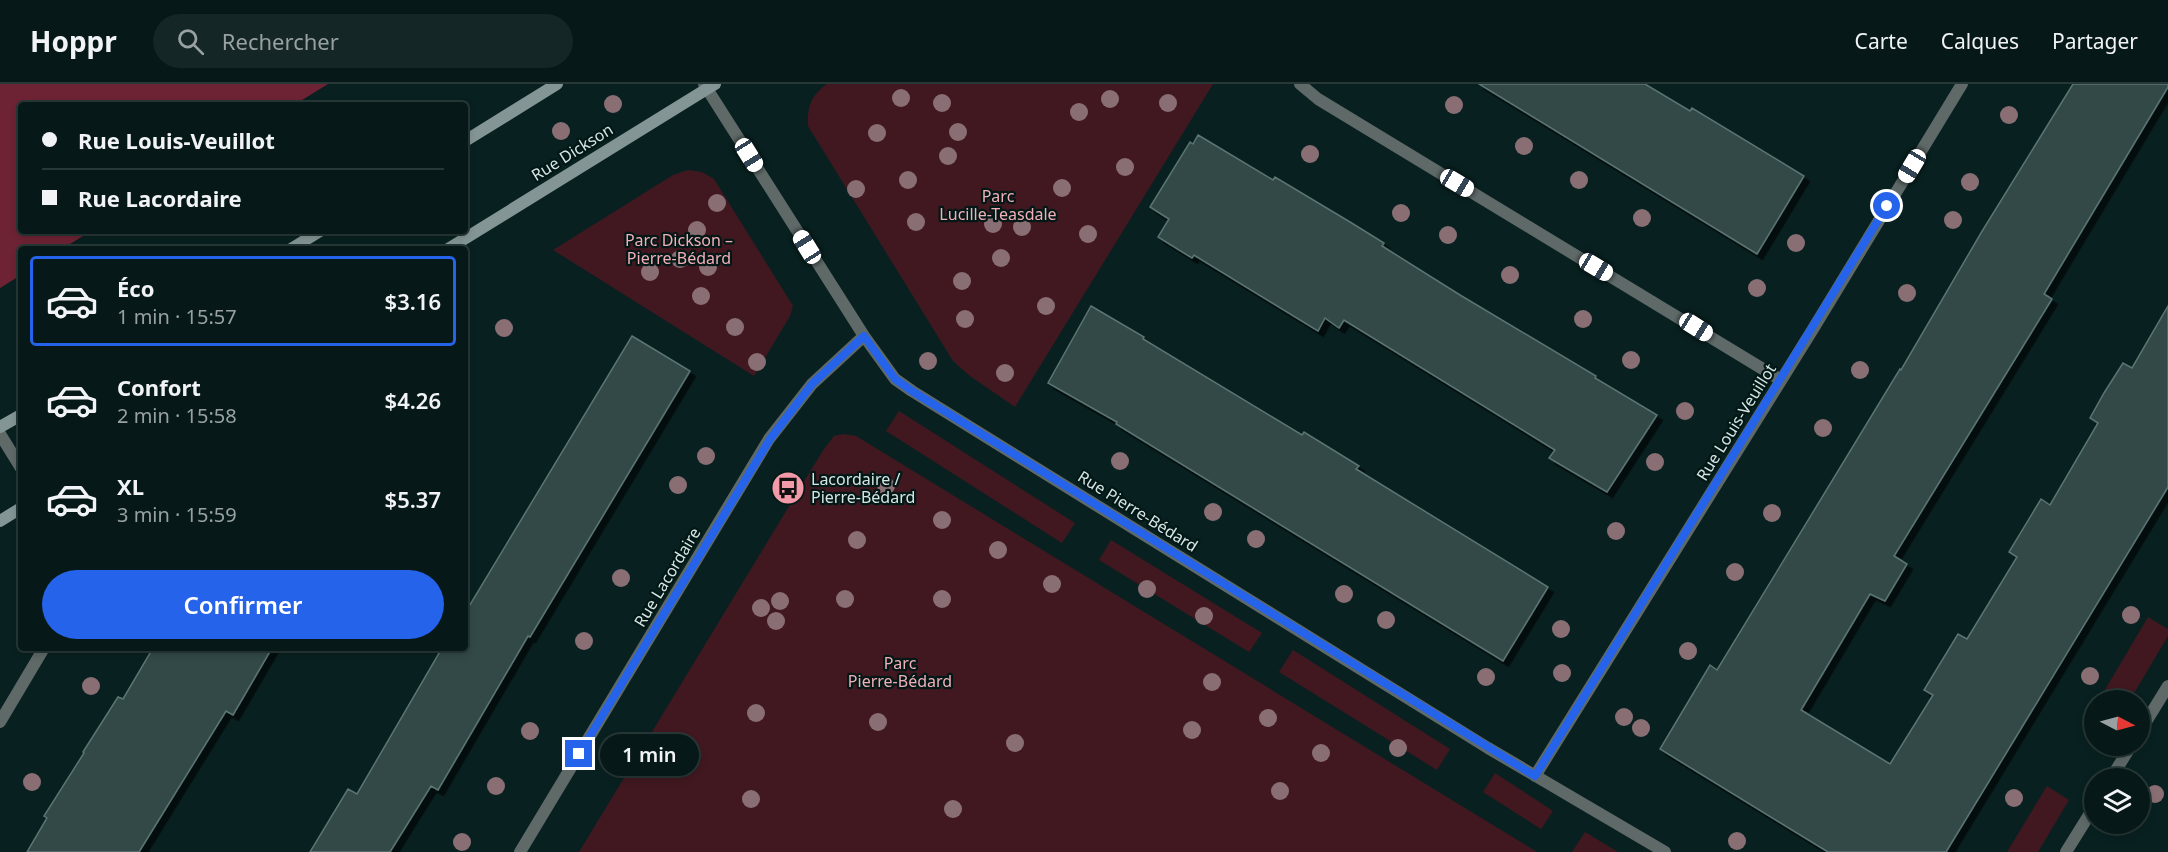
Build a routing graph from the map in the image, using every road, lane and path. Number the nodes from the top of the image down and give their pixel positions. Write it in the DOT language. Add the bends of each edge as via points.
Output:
graph roads {
  1 [pos="557,84"];
  2 [pos="1300,84"];
  3 [pos="1962,84"];
  4 [pos="708,86"];
  5 [pos="468,139"];
  6 [pos="315,234"];
  7 [pos="296,246"];
  8 [pos="453,246"];
  9 [pos="864,336"];
  10 [pos="1781,380"];
  11 [pos="18,417"];
  12 [pos="0,427"];
  13 [pos="0,434"];
  14 [pos="18,463"];
  15 [pos="18,510"];
  16 [pos="0,520"];
  17 [pos="42,651"];
  18 [pos="2168,686"];
  19 [pos="2150,715"];
  20 [pos="0,722"];
  21 [pos="1535,776"];
  22 [pos="2084,823"];
  23 [pos="520,852"];
  24 [pos="1665,852"];
  25 [pos="2066,852"];
  1 -- 5 [label="main road"];
  2 -- 10 [label="street" via="1318,99"];
  3 -- 10 [label="street, Rue Louis-Veuillot"];
  4 -- 8 [label="main road, Rue Dickson"];
  4 -- 9 [label="street, Rue Pierre-Bédard"];
  6 -- 7 [label="main road"];
  9 -- 21 [label="street, Rue Pierre-Bédard" via="895,379 912,391"];
  9 -- 23 [label="street, Rue Lacordaire" via="812,384 770,439"];
  10 -- 21 [label="street, Rue Louis-Veuillot"];
  11 -- 12 [label="main road"];
  13 -- 14 [label="street"];
  15 -- 16 [label="main road"];
  17 -- 20 [label="street"];
  18 -- 19 [label="street"];
  21 -- 24 [label="street, Rue Pierre-Bédard"];
  22 -- 25 [label="street"];
}
